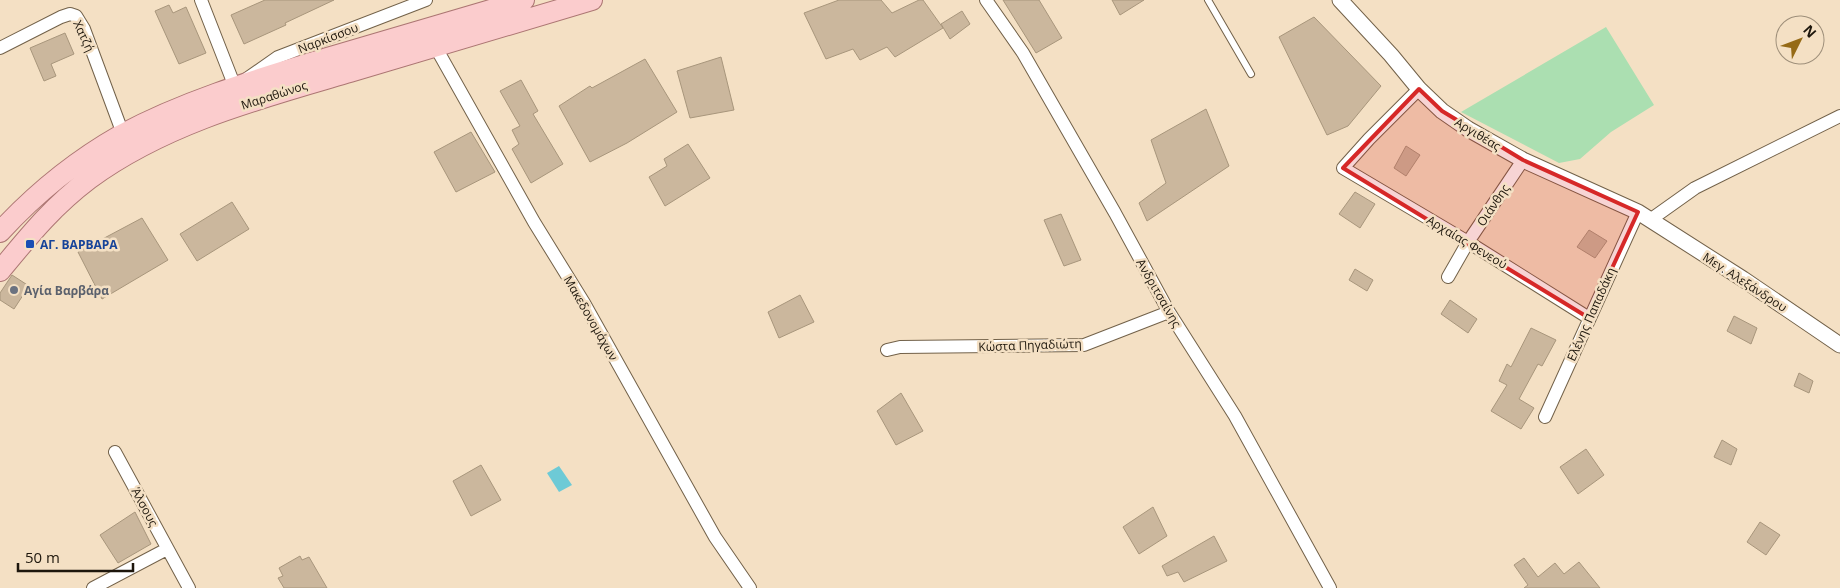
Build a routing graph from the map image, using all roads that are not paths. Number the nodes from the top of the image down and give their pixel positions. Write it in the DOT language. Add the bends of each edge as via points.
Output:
graph roads {
  1 [pos="201,0"];
  2 [pos="426,0"];
  3 [pos="524,0"];
  4 [pos="592,0"];
  5 [pos="986,0"];
  6 [pos="1208,0"];
  7 [pos="1340,0"];
  8 [pos="435,46"];
  9 [pos="0,48"];
  10 [pos="1251,74"];
  11 [pos="235,87"];
  12 [pos="1419,89"];
  13 [pos="1840,116"];
  14 [pos="123,134"];
  15 [pos="1523,160"];
  16 [pos="1644,216"];
  17 [pos="0,232"];
  18 [pos="1468,242"];
  19 [pos="0,271"];
  20 [pos="1448,277"];
  21 [pos="1169,312"];
  22 [pos="1589,318"];
  23 [pos="1840,345"];
  24 [pos="887,350"];
  25 [pos="1545,417"];
  26 [pos="115,452"];
  27 [pos="168,549"];
  28 [pos="93,588"];
  29 [pos="189,588"];
  30 [pos="750,588"];
  31 [pos="1330,588"];
  1 -- 11 [label="street"];
  2 -- 11 [label="street, Ναρκίσσου" via="278,57"];
  3 -- 11 [label="main road, Μαραθώνος"];
  4 -- 8 [label="main road, Μαραθώνος"];
  5 -- 21 [label="street, Ανδριτσαίνης" via="1023,53"];
  6 -- 10 [label="lane"];
  7 -- 12 [label="street, Αργιθέας"];
  8 -- 19 [label="main road, Μαραθώνος" via="210,116 132,151 60,202"];
  8 -- 30 [label="street, Μακεδονομάχων" via="715,537"];
  9 -- 14 [label="street, Χατζή" via="61,17 76,16 84,29"];
  11 -- 14 [label="main road, Μαραθώνος"];
  12 -- 15 [label="street, Αργιθέας" via="1462,125"];
  12 -- 18 [label="street, Αρχαίας Φενεού" via="1343,168"];
  13 -- 16 [label="street"];
  14 -- 17 [label="main road, Μαραθώνος" via="54,183"];
  15 -- 16 [label="street, Αργιθέας"];
  15 -- 18 [label="street, Οιάνθης"];
  16 -- 22 [label="street, Ελένης Παπαδάκη"];
  16 -- 23 [label="street, Μεγ. Αλεξάνδρου"];
  18 -- 20 [label="street, Οιάνθης"];
  18 -- 22 [label="street, Αρχαίας Φενεού"];
  21 -- 24 [label="street, Κώστα Πηγαδιώτη" via="1084,345 900,347"];
  21 -- 31 [label="street, Ανδριτσαίνης" via="1235,416"];
  22 -- 25 [label="street, Ελένης Παπαδάκη"];
  26 -- 27 [label="street, Άλσους"];
  27 -- 28 [label="street"];
  27 -- 29 [label="street, Άλσους"];
}
